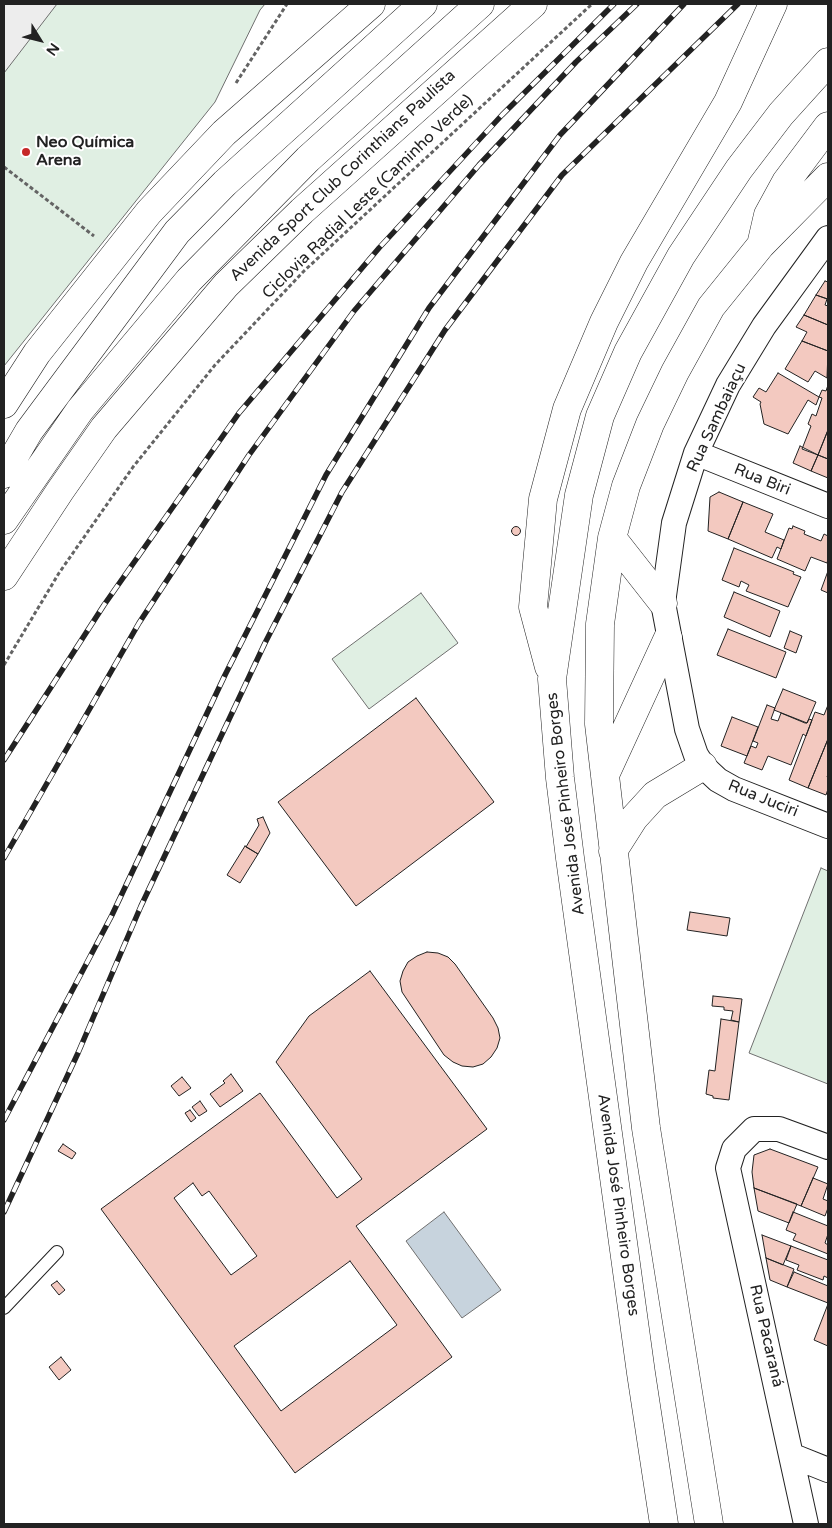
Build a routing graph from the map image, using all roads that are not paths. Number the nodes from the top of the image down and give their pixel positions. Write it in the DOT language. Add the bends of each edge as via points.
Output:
graph roads {
  1 [pos="372,4"];
  2 [pos="422,4"];
  3 [pos="480,4"];
  4 [pos="533,4"];
  5 [pos="773,4"];
  6 [pos="828,62"];
  7 [pos="826,129"];
  8 [pos="828,177"];
  9 [pos="828,238"];
  10 [pos="761,245"];
  11 [pos="4,404"];
  12 [pos="696,453"];
  13 [pos="4,474"];
  14 [pos="828,506"];
  15 [pos="4,520"];
  16 [pos="612,538"];
  17 [pos="4,576"];
  18 [pos="663,603"];
  19 [pos="668,638"];
  20 [pos="552,678"];
  21 [pos="703,766"];
  22 [pos="605,774"];
  23 [pos="828,826"];
  24 [pos="613,851"];
  25 [pos="828,1147"];
  26 [pos="57,1252"];
  27 [pos="4,1308"];
  28 [pos="793,1456"];
  29 [pos="828,1470"];
  30 [pos="664,1524"];
  31 [pos="709,1524"];
  32 [pos="806,1524"];
  1 -- 11 [label="main road" via="224,133 149,212 37,353"];
  2 -- 13 [label="main road" via="224,183 178,232 29,431"];
  3 -- 15 [label="main road, Avenida Sport Club Corinthians Paulista" via="308,159 189,280 80,410"];
  4 -- 17 [label="main road, Avenida Sport Club Corinthians Paulista" via="302,210 226,285 104,428"];
  5 -- 20 [label="main road" via="728,102 634,262 596,339 567,409 543,499 533,607"];
  6 -- 20 [label="main road, Avenida José Pinheiro Borges" via="738,169 681,256 628,352 600,416 579,495"];
  7 -- 10 [label="main road" via="786,182 768,214"];
  8 -- 10 [label="main road"];
  9 -- 12 [label="street, Rua Sambaiaçu" via="728,385"];
  10 -- 16 [label="main road" via="711,307 675,372 626,486"];
  12 -- 14 [label="street, Rua Biri"];
  12 -- 18 [label="street, Rua Sambaiaçu" via="674,523"];
  16 -- 18 [label="main road"];
  16 -- 22 [label="main road" via="600,624 599,724"];
  18 -- 19 [label="street, Rua Sambaiaçu"];
  19 -- 21 [label="street, Rua Sambaiaçu" via="687,729"];
  19 -- 22 [label="main road"];
  20 -- 30 [label="main road, Avenida José Pinheiro Borges" via="570,858"];
  21 -- 23 [label="street, Rua Juciri" via="718,780 734,788"];
  21 -- 24 [label="main road" via="655,795 634,818"];
  22 -- 24 [label="main road"];
  24 -- 31 [label="main road" via="646,1128"];
  25 -- 28 [label="street, Rua Pacaraná" via="779,1129 754,1129 734,1149 728,1168"];
  26 -- 27 [label="lane"];
  28 -- 29 [label="street"];
  28 -- 32 [label="street, Rua Pacaraná"];
}
